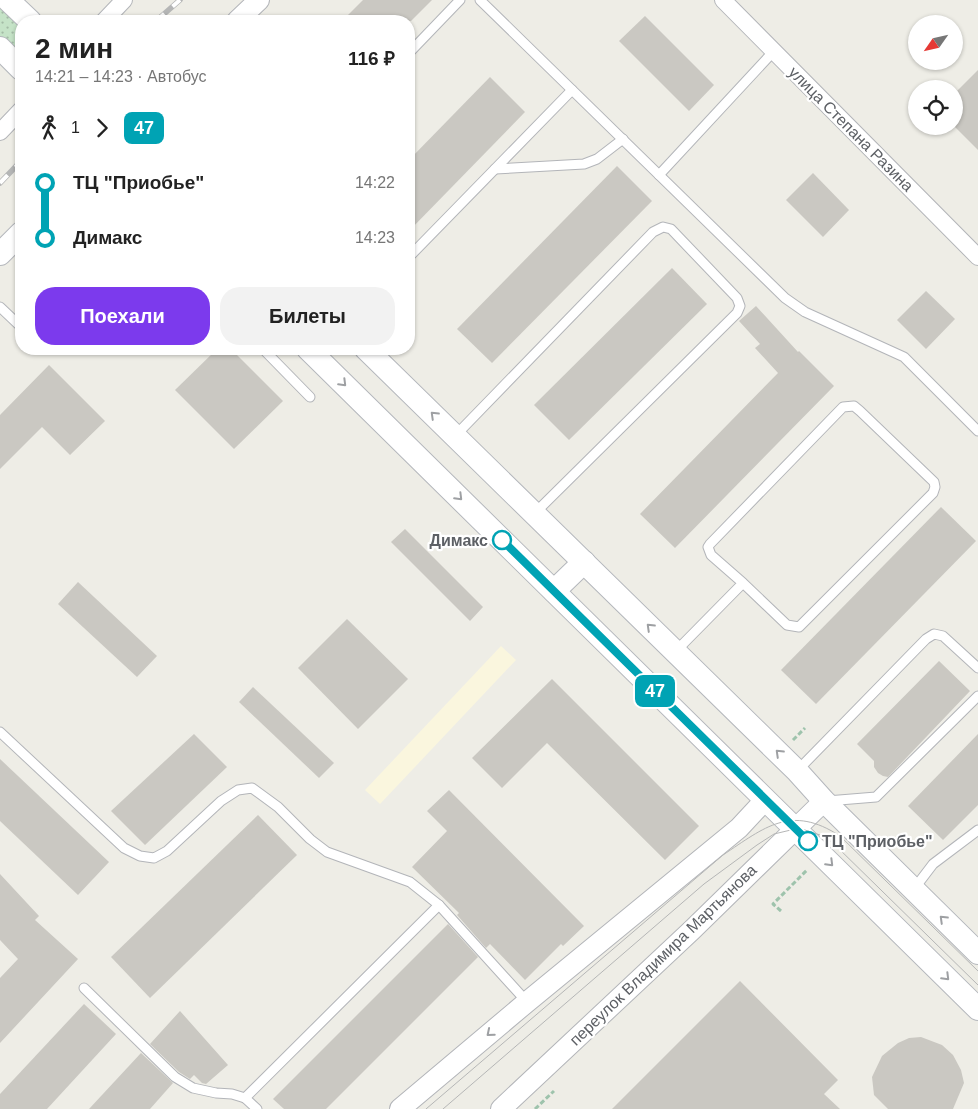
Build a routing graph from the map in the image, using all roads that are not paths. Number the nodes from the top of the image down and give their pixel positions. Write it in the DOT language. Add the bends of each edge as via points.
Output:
graph roads {
  1 [pos="8,0"];
  2 [pos="124,0"];
  3 [pos="259,0"];
  4 [pos="460,0"];
  5 [pos="480,0"];
  6 [pos="724,0"];
  7 [pos="24,15"];
  8 [pos="110,15"];
  9 [pos="243,15"];
  10 [pos="415,47"];
  11 [pos="0,48"];
  12 [pos="774,51"];
  13 [pos="15,63"];
  14 [pos="572,90"];
  15 [pos="15,116"];
  16 [pos="0,132"];
  17 [pos="622,139"];
  18 [pos="495,169"];
  19 [pos="659,175"];
  20 [pos="15,238"];
  21 [pos="415,251"];
  22 [pos="0,254"];
  23 [pos="978,257"];
  24 [pos="0,307"];
  25 [pos="15,321"];
  26 [pos="268,355"];
  27 [pos="314,355"];
  28 [pos="372,355"];
  29 [pos="310,397"];
  30 [pos="978,430"];
  31 [pos="455,436"];
  32 [pos="535,514"];
  33 [pos="584,562"];
  34 [pos="743,583"];
  35 [pos="554,591"];
  36 [pos="675,652"];
  37 [pos="978,668"];
  38 [pos="978,696"];
  39 [pos="0,732"];
  40 [pos="797,771"];
  41 [pos="765,800"];
  42 [pos="824,801"];
  43 [pos="795,829"];
  44 [pos="978,830"];
  45 [pos="914,890"];
  46 [pos="439,905"];
  47 [pos="978,953"];
  48 [pos="84,988"];
  49 [pos="527,1002"];
  50 [pos="978,1009"];
  51 [pos="245,1098"];
  52 [pos="257,1109"];
  53 [pos="400,1109"];
  54 [pos="501,1109"];
  1 -- 7 [label="main road"];
  2 -- 8 [label="street"];
  3 -- 9 [label="street"];
  4 -- 10 [label="lane"];
  5 -- 14 [label="lane"];
  6 -- 12 [label="street, улица Степана Разина"];
  11 -- 13 [label="main road"];
  12 -- 19 [label="lane"];
  12 -- 23 [label="street, улица Степана Разина"];
  14 -- 17 [label="lane"];
  14 -- 18 [label="lane"];
  15 -- 16 [label="street"];
  17 -- 18 [label="lane" via="597,159 584,164"];
  17 -- 19 [label="lane"];
  18 -- 21 [label="lane"];
  19 -- 30 [label="lane" via="795,306 904,357"];
  20 -- 22 [label="main road"];
  24 -- 25 [label="lane"];
  26 -- 29 [label="lane"];
  27 -- 35 [label="main road, one-way"];
  31 -- 28 [label="main road, one-way"];
  31 -- 32 [label="main road"];
  31 -- 32 [label="lane" via="653,232 663,227 671,229 736,298 740,306 738,313"];
  32 -- 33 [label="main road"];
  33 -- 35 [label="main road"];
  36 -- 33 [label="main road, one-way"];
  34 -- 34 [label="lane" via="787,625 799,627 933,493 934,482 854,406 843,407 708,547 711,555"];
  34 -- 36 [label="lane"];
  35 -- 41 [label="main road"];
  40 -- 36 [label="main road, one-way"];
  37 -- 40 [label="lane" via="943,636 934,634"];
  38 -- 42 [label="lane" via="876,797"];
  39 -- 46 [label="lane" via="124,848 140,856 154,858 167,851 221,801 238,790 252,788 327,852 410,882"];
  40 -- 42 [label="main road"];
  41 -- 43 [label="main road"];
  41 -- 49 [label="street" via="739,828"];
  42 -- 43 [label="street, переулок Владимира Мартьянова"];
  42 -- 45 [label="main road"];
  43 -- 50 [label="main road, one-way"];
  43 -- 54 [label="street, переулок Владимира Мартьянова"];
  44 -- 45 [label="lane" via="933,864"];
  47 -- 45 [label="main road, one-way"];
  46 -- 49 [label="lane"];
  46 -- 51 [label="lane"];
  48 -- 51 [label="lane" via="176,1077 193,1088"];
  49 -- 53 [label="street, one-way"];
  51 -- 52 [label="lane"];
}
